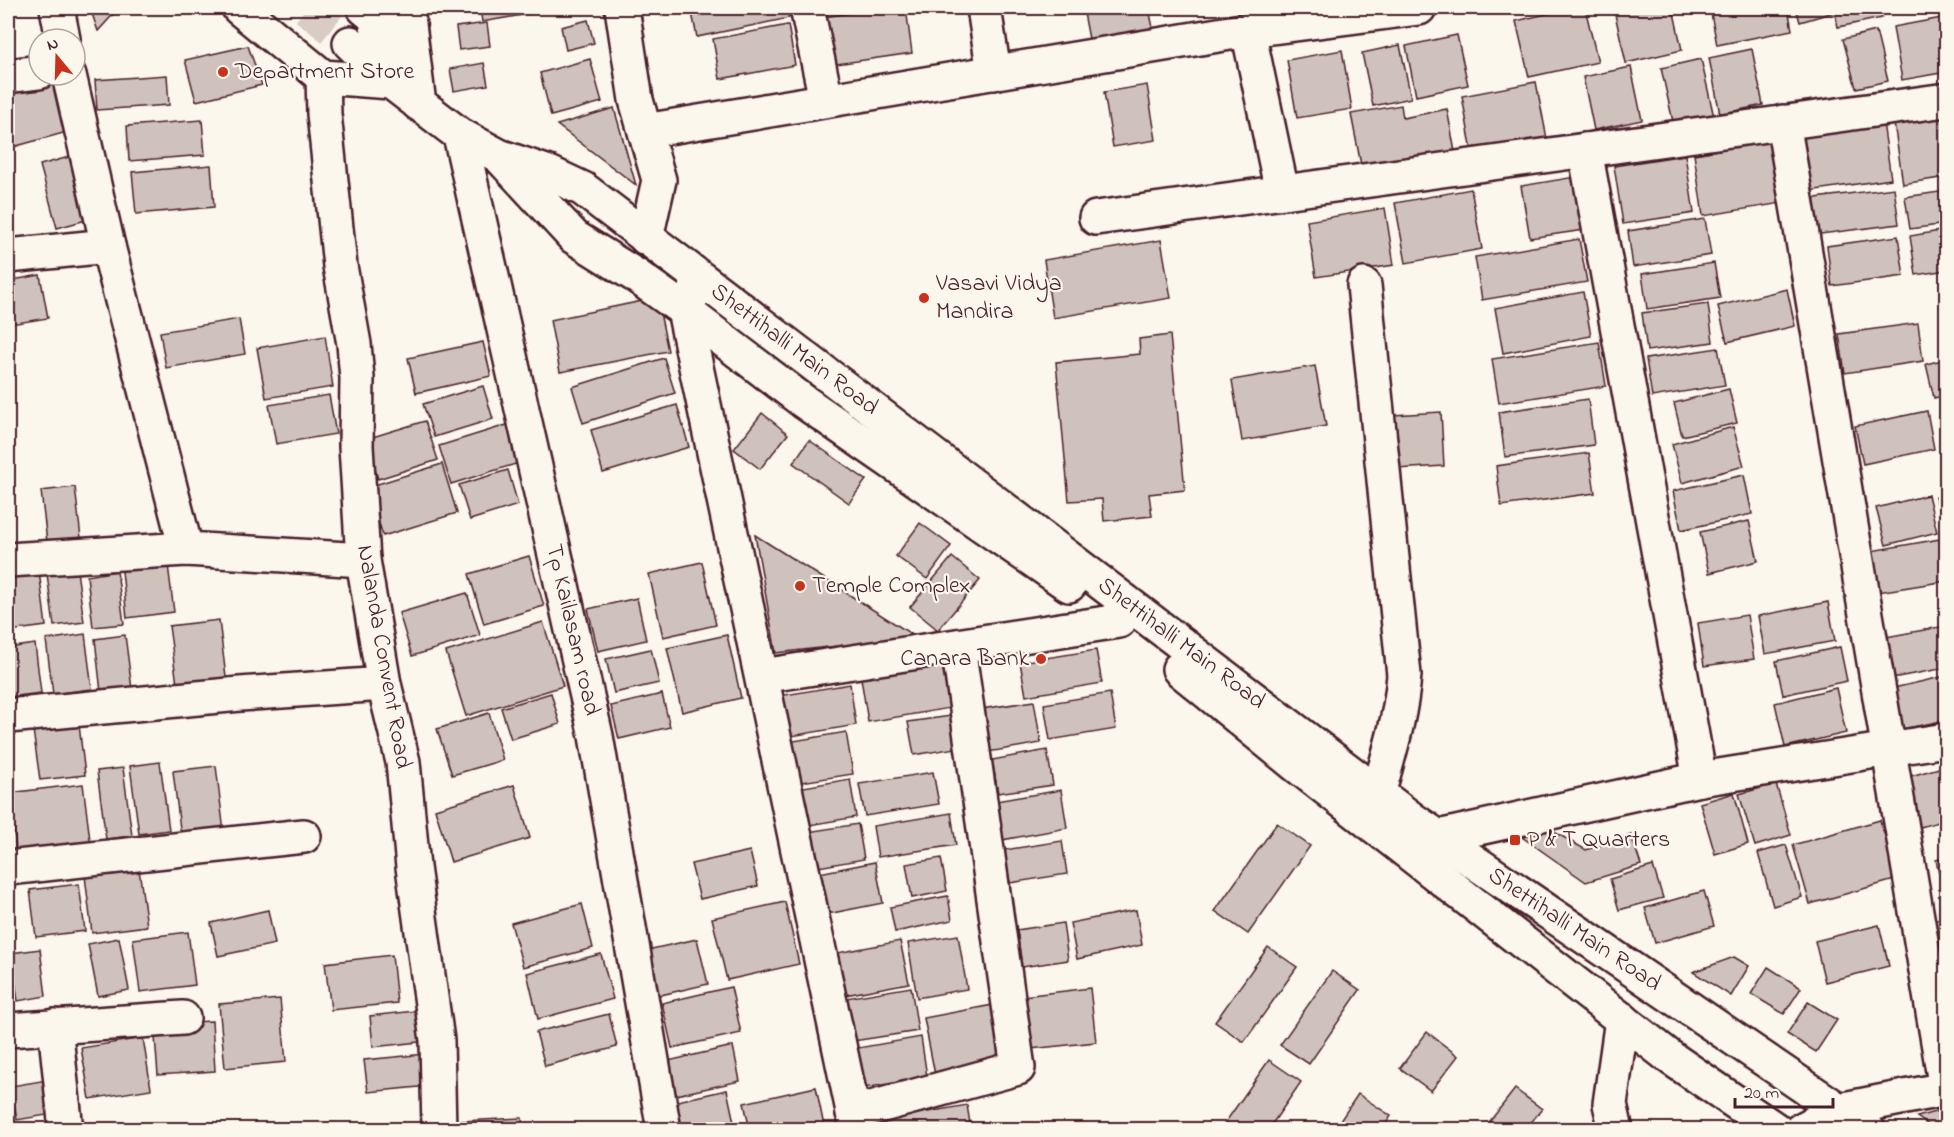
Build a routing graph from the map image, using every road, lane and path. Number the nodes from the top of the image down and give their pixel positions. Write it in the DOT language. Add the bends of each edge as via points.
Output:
graph roads {
  1 [pos="57,8"];
  2 [pos="239,8"];
  3 [pos="363,8"];
  4 [pos="407,8"];
  5 [pos="622,8"];
  6 [pos="807,8"];
  7 [pos="984,8"];
  8 [pos="1419,8"];
  9 [pos="1261,22"];
  10 [pos="61,27"];
  11 [pos="350,43"];
  12 [pos="994,73"];
  13 [pos="27,74"];
  14 [pos="8,76"];
  15 [pos="323,76"];
  16 [pos="391,82"];
  17 [pos="72,87"];
  18 [pos="826,100"];
  19 [pos="1947,100"];
  20 [pos="419,104"];
  21 [pos="1783,122"];
  22 [pos="645,131"];
  23 [pos="460,135"];
  24 [pos="1585,150"];
  25 [pos="499,156"];
  26 [pos="1282,192"];
  27 [pos="1096,218"];
  28 [pos="646,238"];
  29 [pos="108,246"];
  30 [pos="8,256"];
  31 [pos="702,280"];
  32 [pos="1365,285"];
  33 [pos="684,310"];
  34 [pos="186,549"];
  35 [pos="8,560"];
  36 [pos="363,560"];
  37 [pos="1119,621"];
  38 [pos="958,646"];
  39 [pos="762,676"];
  40 [pos="384,684"];
  41 [pos="8,716"];
  42 [pos="1947,740"];
  43 [pos="1889,750"];
  44 [pos="1700,779"];
  45 [pos="1378,794"];
  46 [pos="304,836"];
  47 [pos="1438,837"];
  48 [pos="1404,850"];
  49 [pos="8,868"];
  50 [pos="183,1018"];
  51 [pos="1622,1019"];
  52 [pos="55,1026"];
  53 [pos="8,1030"];
  54 [pos="1947,1089"];
  55 [pos="1839,1110"];
  56 [pos="855,1121"];
  57 [pos="66,1130"];
  58 [pos="438,1130"];
  59 [pos="664,1130"];
  60 [pos="1616,1130"];
  61 [pos="1776,1130"];
  62 [pos="1801,1130"];
  63 [pos="1868,1130"];
  1 -- 10 [label="street"];
  2 -- 15 [label="street"];
  3 -- 16 [label="street" via="375,17"];
  4 -- 20 [label="street"];
  5 -- 22 [label="street" via="636,100"];
  6 -- 18 [label="street"];
  7 -- 12 [label="street"];
  8 -- 9 [label="street"];
  9 -- 12 [label="street"];
  9 -- 26 [label="street"];
  11 -- 16 [label="street, Shettihalli Main Road"];
  12 -- 18 [label="street"];
  13 -- 14 [label="street"];
  15 -- 16 [label="street"];
  15 -- 36 [label="street, Nalanda Convent Road" via="340,266 357,378 356,446"];
  16 -- 20 [label="street, Shettihalli Main Road"];
  17 -- 29 [label="street"];
  18 -- 22 [label="street"];
  19 -- 21 [label="street"];
  20 -- 23 [label="street, Shettihalli Main Road"];
  21 -- 24 [label="street"];
  21 -- 43 [label="street"];
  22 -- 28 [label="street" via="659,180"];
  23 -- 25 [label="street, Shettihalli Main Road"];
  23 -- 59 [label="street, Tp Kailasam road" via="596,736"];
  24 -- 26 [label="street"];
  24 -- 44 [label="street"];
  25 -- 28 [label="street, Shettihalli Main Road" via="583,189"];
  25 -- 33 [label="street, Shettihalli Main Road" via="574,237"];
  26 -- 27 [label="street"];
  28 -- 31 [label="street, Shettihalli Main Road"];
  29 -- 30 [label="street"];
  29 -- 34 [label="street"];
  31 -- 33 [label="street"];
  31 -- 45 [label="street, Shettihalli Main Road"];
  32 -- 45 [label="street" via="1404,675 1397,726"];
  33 -- 37 [label="street, Shettihalli Main Road" via="803,401"];
  33 -- 39 [label="street"];
  34 -- 35 [label="street"];
  34 -- 36 [label="street"];
  36 -- 40 [label="street, Nalanda Convent Road"];
  37 -- 38 [label="street"];
  37 -- 48 [label="street, Shettihalli Main Road"];
  38 -- 39 [label="street"];
  38 -- 56 [label="street" via="1018,1068"];
  39 -- 56 [label="street"];
  40 -- 41 [label="street"];
  40 -- 58 [label="street, Nalanda Convent Road" via="403,762 413,867 438,1040"];
  42 -- 43 [label="street"];
  43 -- 44 [label="street"];
  43 -- 54 [label="street"];
  44 -- 47 [label="street"];
  45 -- 47 [label="street, Shettihalli Main Road"];
  46 -- 49 [label="street"];
  47 -- 48 [label="street"];
  47 -- 55 [label="street, Shettihalli Main Road"];
  48 -- 51 [label="street, Shettihalli Main Road"];
  50 -- 52 [label="street"];
  51 -- 60 [label="street" via="1610,1104"];
  51 -- 61 [label="street, Shettihalli Main Road"];
  52 -- 53 [label="street"];
  52 -- 57 [label="street"];
  54 -- 55 [label="street"];
  55 -- 62 [label="street"];
  55 -- 63 [label="street, Shettihalli Main Road"];
}
